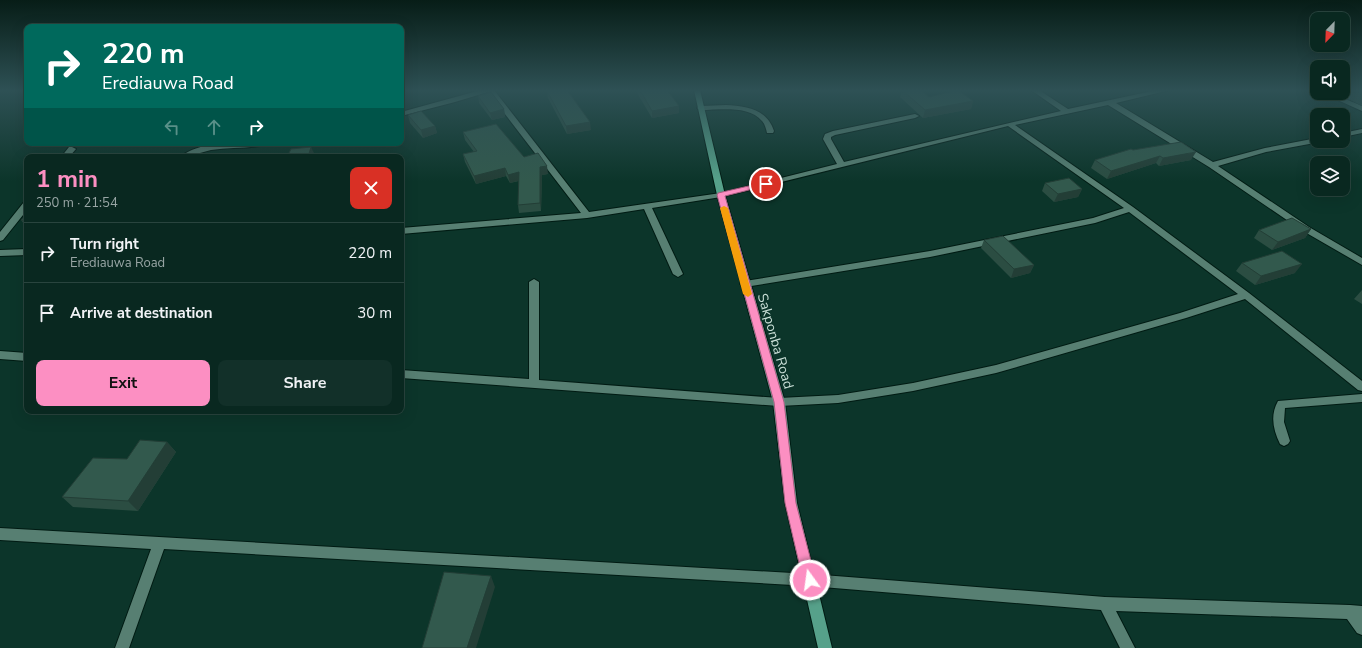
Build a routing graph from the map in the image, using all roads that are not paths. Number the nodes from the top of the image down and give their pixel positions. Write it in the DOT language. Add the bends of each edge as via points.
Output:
graph roads {
  1 [pos="513,120"];
  2 [pos="704,120"];
  3 [pos="766,120"];
  4 [pos="895,120"];
  5 [pos="1025,120"];
  6 [pos="1139,120"];
  7 [pos="1009,124"];
  8 [pos="770,131"];
  9 [pos="1362,131"];
  10 [pos="1350,134"];
  11 [pos="1310,141"];
  12 [pos="234,146"];
  13 [pos="72,149"];
  14 [pos="68,154"];
  15 [pos="190,154"];
  16 [pos="841,165"];
  17 [pos="1212,165"];
  18 [pos="721,195"];
  19 [pos="647,206"];
  20 [pos="24,208"];
  21 [pos="1130,209"];
  22 [pos="587,215"];
  23 [pos="404,231"];
  24 [pos="0,238"];
  25 [pos="24,252"];
  26 [pos="0,253"];
  27 [pos="1362,262"];
  28 [pos="678,274"];
  29 [pos="534,282"];
  30 [pos="745,284"];
  31 [pos="1246,295"];
  32 [pos="0,356"];
  33 [pos="24,357"];
  34 [pos="404,374"];
  35 [pos="534,384"];
  36 [pos="1362,387"];
  37 [pos="1362,398"];
  38 [pos="779,402"];
  39 [pos="1284,440"];
  40 [pos="0,534"];
  41 [pos="160,543"];
  42 [pos="810,580"];
  43 [pos="1105,604"];
  44 [pos="1356,612"];
  45 [pos="1362,628"];
  46 [pos="122,648"];
  47 [pos="826,648"];
  48 [pos="1128,648"];
  1 -- 22 [label="street"];
  2 -- 18 [label="main road, Sakponba Road"];
  3 -- 8 [label="street"];
  4 -- 16 [label="street" via="828,136 827,139"];
  5 -- 7 [label="street"];
  6 -- 17 [label="street"];
  7 -- 16 [label="street"];
  7 -- 21 [label="street"];
  9 -- 10 [label="street"];
  11 -- 17 [label="street" via="1265,150"];
  12 -- 15 [label="street" via="205,149"];
  13 -- 14 [label="street"];
  16 -- 18 [label="street"];
  17 -- 27 [label="street" via="1306,229"];
  18 -- 19 [label="street"];
  18 -- 30 [label="main road, Sakponba Road"];
  19 -- 22 [label="street"];
  19 -- 28 [label="street"];
  20 -- 24 [label="street"];
  21 -- 30 [label="street" via="1095,220 930,254"];
  21 -- 31 [label="street"];
  22 -- 23 [label="street"];
  25 -- 26 [label="street"];
  29 -- 35 [label="street"];
  30 -- 38 [label="main road, Sakponba Road"];
  31 -- 36 [label="street"];
  31 -- 38 [label="street" via="1183,316 996,369 838,400"];
  32 -- 33 [label="street"];
  34 -- 35 [label="street"];
  35 -- 38 [label="street"];
  37 -- 39 [label="street" via="1282,404 1278,411 1278,420"];
  38 -- 42 [label="main road, Sakponba Road" via="791,503"];
  40 -- 41 [label="street"];
  41 -- 42 [label="street"];
  41 -- 46 [label="street"];
  42 -- 43 [label="street"];
  42 -- 47 [label="main road, Sakponba Road"];
  43 -- 44 [label="street"];
  43 -- 48 [label="street"];
  44 -- 45 [label="street"];
}
